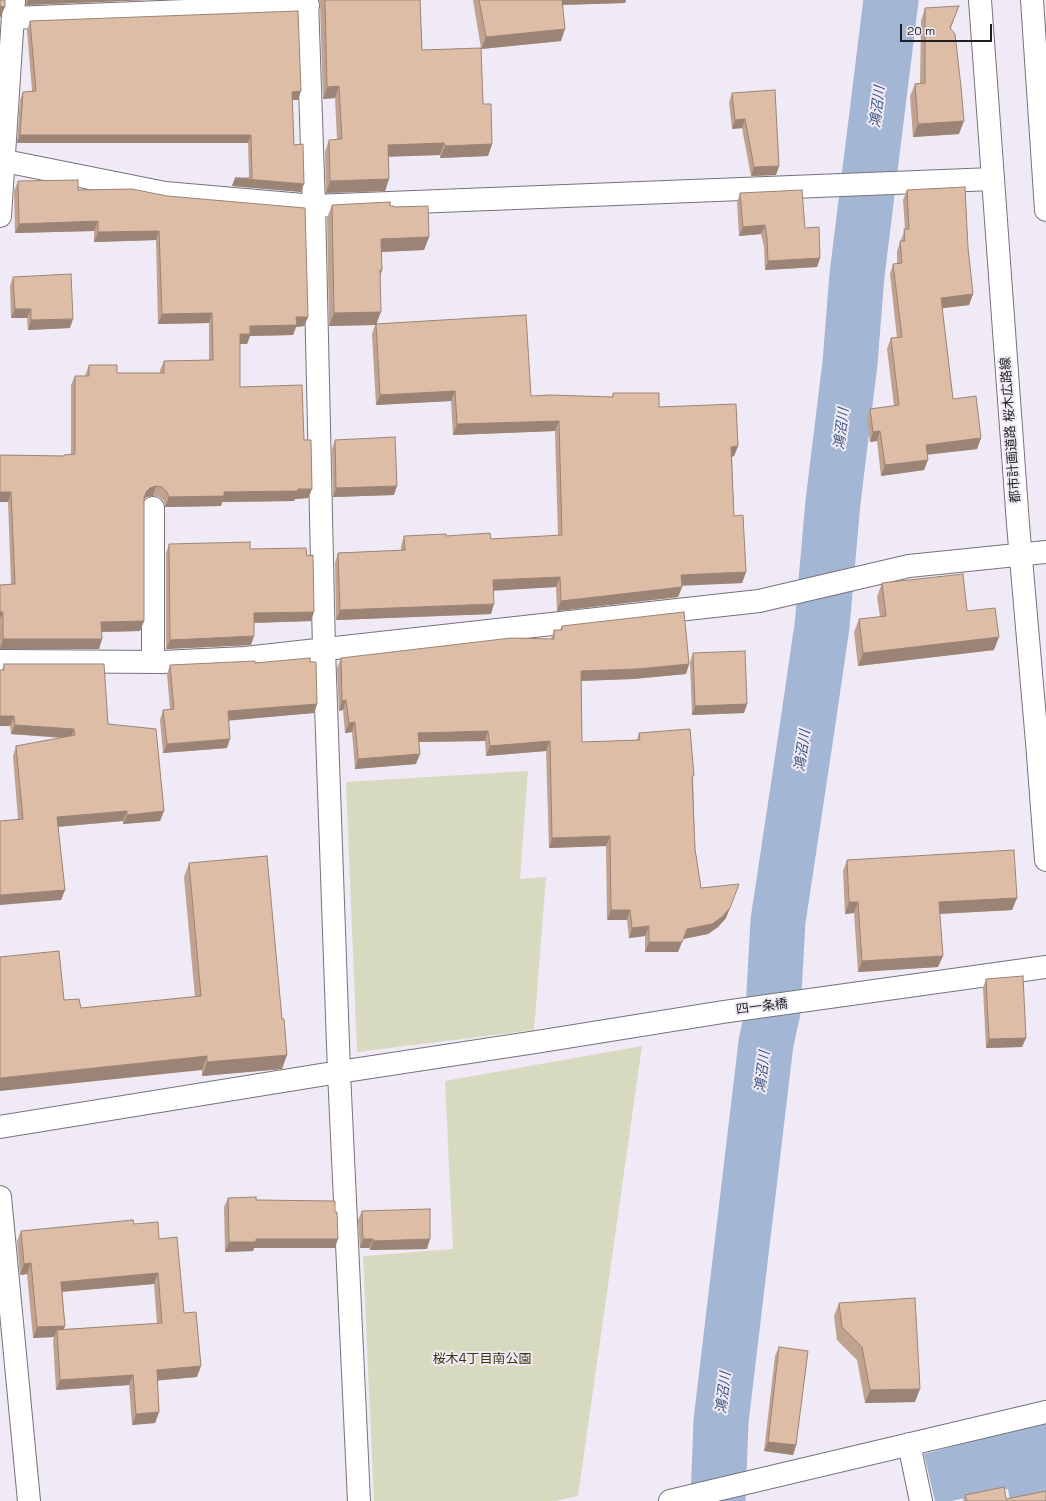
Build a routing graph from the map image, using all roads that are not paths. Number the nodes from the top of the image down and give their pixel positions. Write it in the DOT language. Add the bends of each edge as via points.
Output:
graph roads {
  1 [pos="980,0"];
  2 [pos="1032,0"];
  3 [pos="308,3"];
  4 [pos="13,9"];
  5 [pos="2,161"];
  6 [pos="1045,177"];
  7 [pos="993,179"];
  8 [pos="314,206"];
  9 [pos="1046,210"];
  10 [pos="0,216"];
  11 [pos="153,508"];
  12 [pos="1046,552"];
  13 [pos="1021,555"];
  14 [pos="324,649"];
  15 [pos="0,661"];
  16 [pos="153,662"];
  17 [pos="1046,860"];
  18 [pos="1046,967"];
  19 [pos="339,1072"];
  20 [pos="0,1127"];
  21 [pos="0,1197"];
  22 [pos="2,1236"];
  23 [pos="1046,1412"];
  24 [pos="910,1444"];
  25 [pos="29,1501"];
  26 [pos="359,1501"];
  27 [pos="670,1501"];
  28 [pos="921,1501"];
  1 -- 7 [label="street, 都市計画道路 桜木広路線"];
  2 -- 6 [label="street"];
  3 -- 4 [label="street"];
  3 -- 8 [label="street"];
  4 -- 5 [label="street"];
  5 -- 8 [label="street" via="165,193"];
  5 -- 10 [label="street"];
  6 -- 9 [label="street"];
  7 -- 8 [label="street"];
  7 -- 13 [label="street, 都市計画道路 桜木広路線"];
  8 -- 14 [label="street"];
  11 -- 16 [label="street"];
  12 -- 13 [label="street"];
  13 -- 14 [label="street" via="909,566 759,601"];
  13 -- 17 [label="street, 都市計画道路 桜木広路線"];
  14 -- 16 [label="street" via="245,658"];
  14 -- 19 [label="street"];
  15 -- 16 [label="street"];
  18 -- 19 [label="street, 四一条橋" via="723,1012"];
  19 -- 20 [label="street, 四一条橋"];
  19 -- 26 [label="street"];
  21 -- 22 [label="street"];
  22 -- 25 [label="street"];
  23 -- 24 [label="street"];
  24 -- 27 [label="street"];
  24 -- 28 [label="street"];
}
